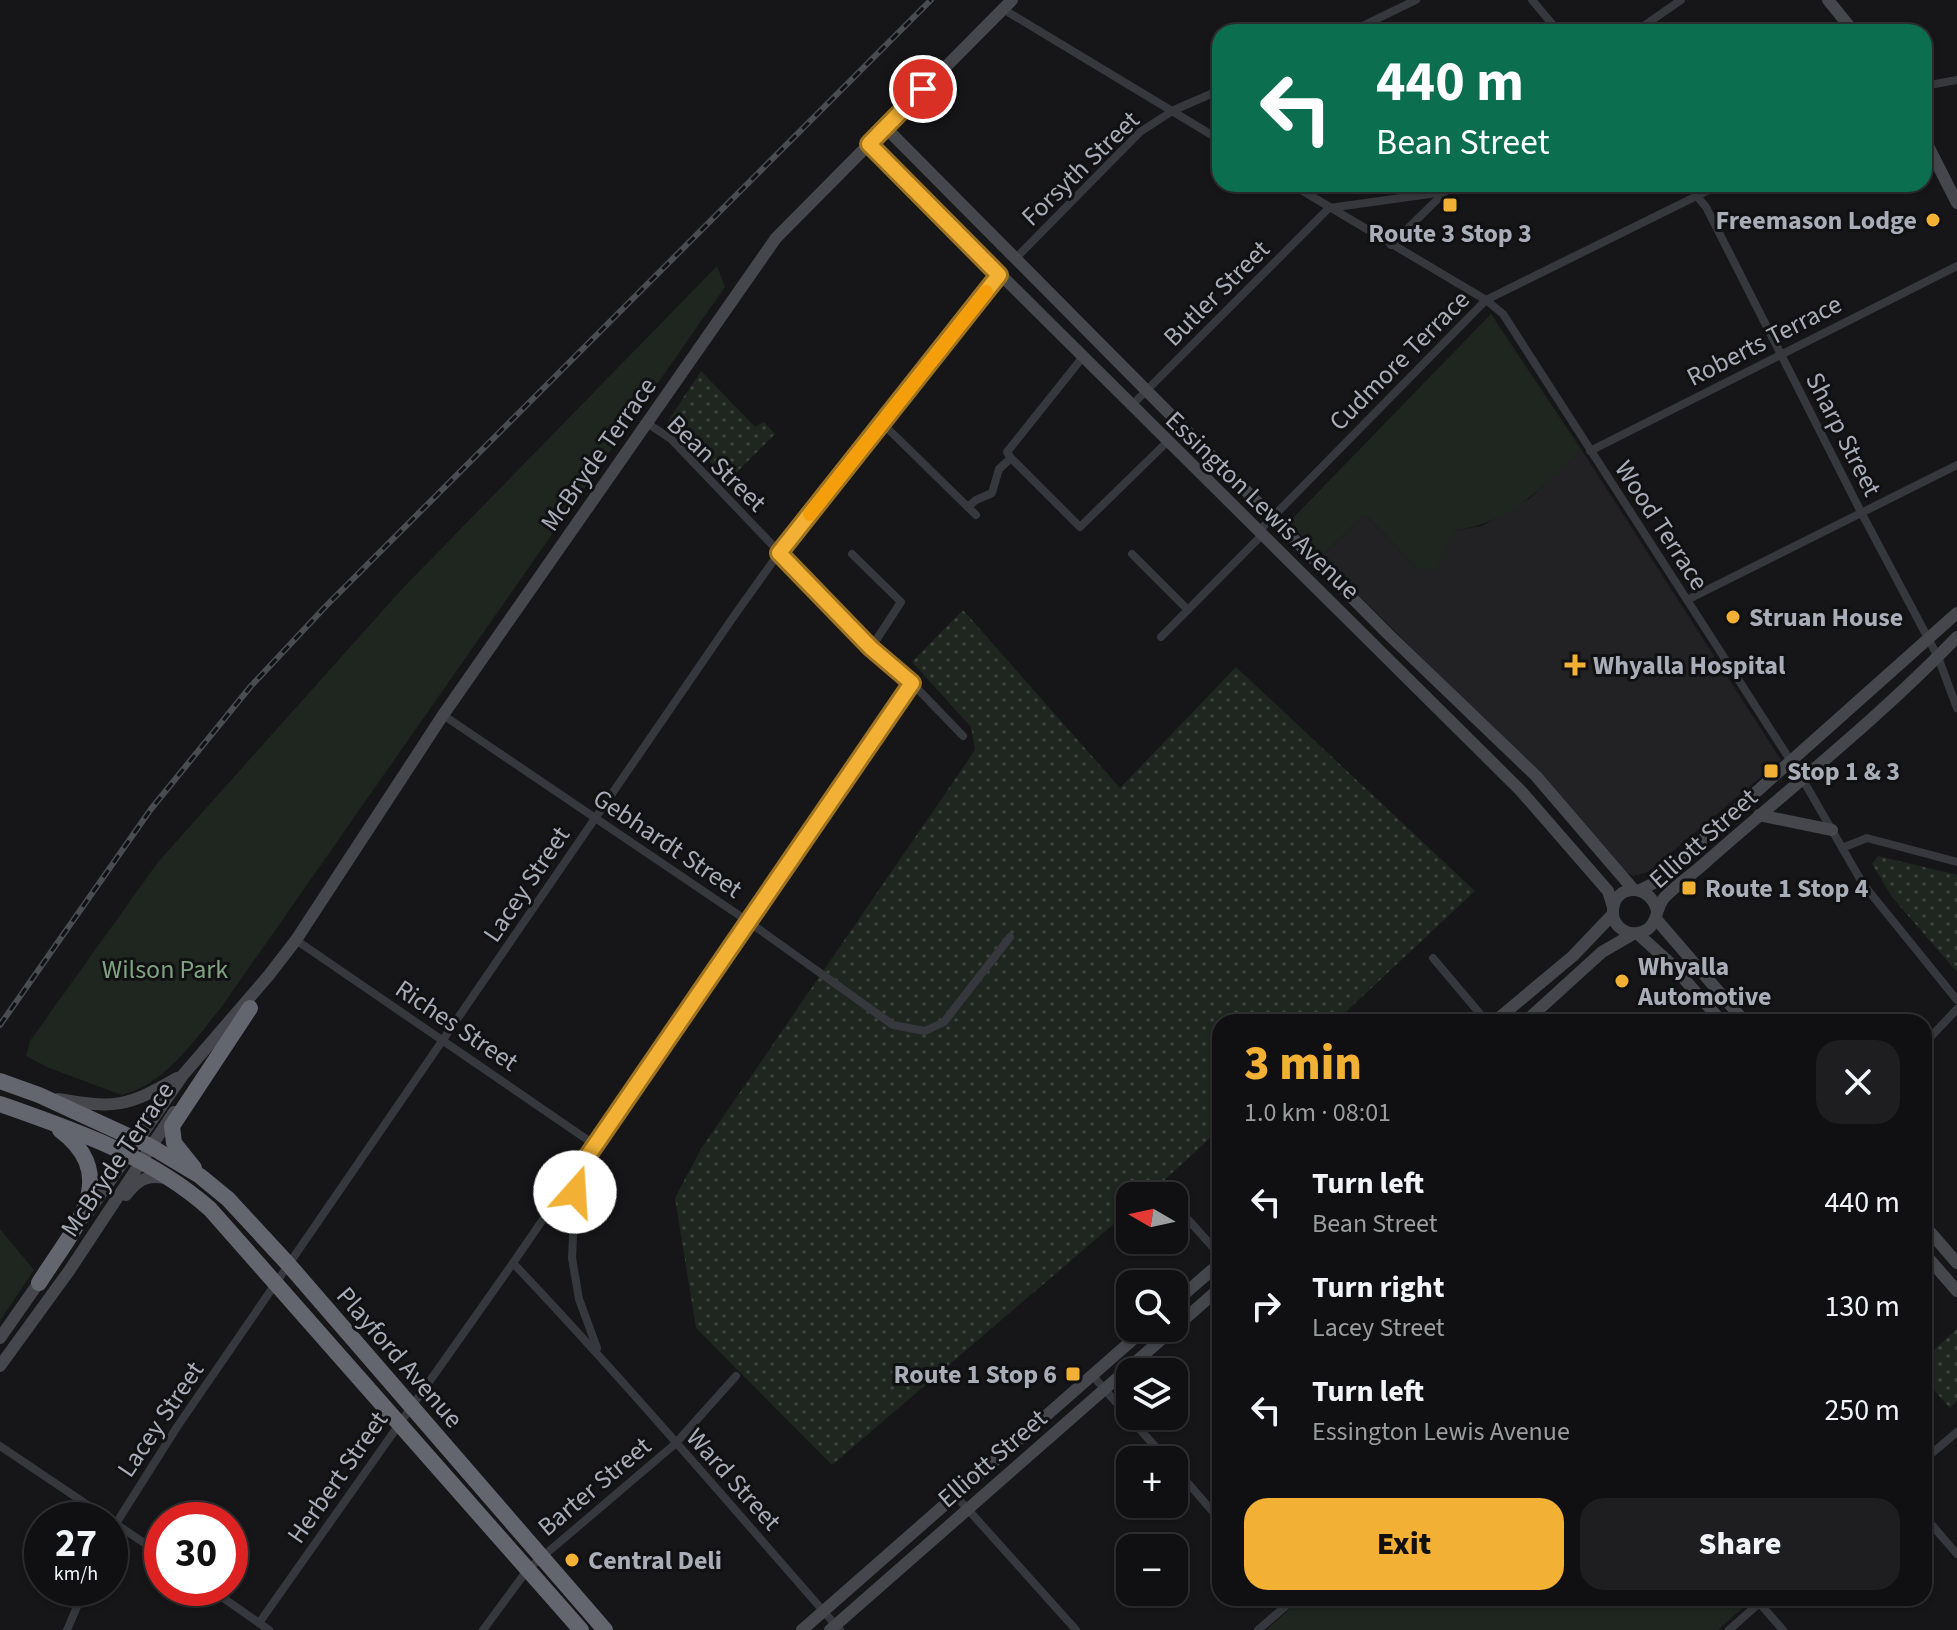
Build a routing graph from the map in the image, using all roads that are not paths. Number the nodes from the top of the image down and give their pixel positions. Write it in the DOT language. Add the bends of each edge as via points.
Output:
graph roads {
  1 [pos="1416,0"];
  2 [pos="1532,0"];
  3 [pos="1681,0"];
  4 [pos="1828,0"];
  5 [pos="1008,5"];
  6 [pos="1366,24"];
  7 [pos="1552,24"];
  8 [pos="1646,24"];
  9 [pos="1848,24"];
  10 [pos="1957,80"];
  11 [pos="1932,85"];
  12 [pos="1212,93"];
  13 [pos="1174,110"];
  14 [pos="885,127"];
  15 [pos="1212,135"];
  16 [pos="869,144"];
  17 [pos="1932,154"];
  18 [pos="1304,192"];
  19 [pos="1444,192"];
  20 [pos="1694,192"];
  21 [pos="1705,192"];
  22 [pos="1697,196"];
  23 [pos="1957,203"];
  24 [pos="1329,208"];
  25 [pos="1391,245"];
  26 [pos="1015,259"];
  27 [pos="1957,266"];
  28 [pos="999,275"];
  29 [pos="1486,300"];
  30 [pos="1780,354"];
  31 [pos="1082,358"];
  32 [pos="1148,389"];
  33 [pos="1131,406"];
  34 [pos="647,423"];
  35 [pos="882,423"];
  36 [pos="1167,442"];
  37 [pos="1590,451"];
  38 [pos="1011,458"];
  39 [pos="1957,465"];
  40 [pos="968,507"];
  41 [pos="1861,512"];
  42 [pos="976,515"];
  43 [pos="1272,517"];
  44 [pos="1259,534"];
  45 [pos="779,553"];
  46 [pos="852,554"];
  47 [pos="1132,554"];
  48 [pos="1687,600"];
  49 [pos="1188,610"];
  50 [pos="1957,613"];
  51 [pos="1161,637"];
  52 [pos="1957,637"];
  53 [pos="1927,638"];
  54 [pos="871,648"];
  55 [pos="1938,657"];
  56 [pos="912,683"];
  57 [pos="1957,708"];
  58 [pos="443,715"];
  59 [pos="963,736"];
  60 [pos="1790,760"];
  61 [pos="1803,780"];
  62 [pos="1759,815"];
  63 [pos="595,818"];
  64 [pos="1832,830"];
  65 [pos="1842,848"];
  66 [pos="1957,862"];
  67 [pos="1637,890"];
  68 [pos="1613,910"];
  69 [pos="1656,915"];
  70 [pos="749,922"];
  71 [pos="1635,934"];
  72 [pos="1010,937"];
  73 [pos="296,940"];
  74 [pos="1433,958"];
  75 [pos="269,975"];
  76 [pos="1957,1000"];
  77 [pos="250,1008"];
  78 [pos="1957,1009"];
  79 [pos="1480,1014"];
  80 [pos="1504,1014"];
  81 [pos="1534,1014"];
  82 [pos="1715,1014"];
  83 [pos="1738,1014"];
  84 [pos="1932,1036"];
  85 [pos="443,1039"];
  86 [pos="183,1075"];
  87 [pos="0,1081"];
  88 [pos="39,1095"];
  89 [pos="0,1104"];
  90 [pos="26,1113"];
  91 [pos="144,1143"];
  92 [pos="595,1145"];
  93 [pos="134,1158"];
  94 [pos="576,1173"];
  95 [pos="200,1176"];
  96 [pos="210,1209"];
  97 [pos="1188,1220"];
  98 [pos="99,1225"];
  99 [pos="1932,1234"];
  100 [pos="1212,1246"];
  101 [pos="1932,1262"];
  102 [pos="513,1263"];
  103 [pos="1957,1263"];
  104 [pos="289,1265"];
  105 [pos="1212,1270"];
  106 [pos="69,1271"];
  107 [pos="39,1283"];
  108 [pos="276,1285"];
  109 [pos="1188,1291"];
  110 [pos="1957,1291"];
  111 [pos="1212,1295"];
  112 [pos="25,1302"];
  113 [pos="0,1338"];
  114 [pos="1130,1342"];
  115 [pos="600,1354"];
  116 [pos="0,1366"];
  117 [pos="1092,1375"];
  118 [pos="736,1376"];
  119 [pos="1105,1389"];
  120 [pos="411,1408"];
  121 [pos="398,1424"];
  122 [pos="1957,1432"];
  123 [pos="675,1444"];
  124 [pos="0,1446"];
  125 [pos="1155,1446"];
  126 [pos="1932,1453"];
  127 [pos="1188,1483"];
  128 [pos="955,1495"];
  129 [pos="85,1502"];
  130 [pos="128,1503"];
  131 [pos="968,1508"];
  132 [pos="1212,1511"];
  133 [pos="1932,1525"];
  134 [pos="1957,1554"];
  135 [pos="541,1557"];
  136 [pos="528,1569"];
  137 [pos="77,1606"];
  138 [pos="235,1606"];
  139 [pos="1284,1606"];
  140 [pos="1754,1606"];
  141 [pos="1765,1606"];
  142 [pos="824,1611"];
  143 [pos="259,1623"];
  144 [pos="835,1628"];
  145 [pos="67,1630"];
  146 [pos="269,1630"];
  147 [pos="483,1630"];
  148 [pos="581,1630"];
  149 [pos="605,1630"];
  150 [pos="802,1630"];
  151 [pos="1076,1630"];
  152 [pos="1258,1630"];
  153 [pos="1729,1630"];
  154 [pos="1783,1630"];
  1 -- 6 [label="street"];
  2 -- 7 [label="street"];
  3 -- 8 [label="street"];
  4 -- 9 [label="main road"];
  5 -- 13 [label="street"];
  5 -- 14 [label="main road, McBryde Terrace"];
  10 -- 11 [label="street"];
  12 -- 13 [label="street, Forsyth Street"];
  13 -- 15 [label="street"];
  13 -- 26 [label="street, Forsyth Street" via="1140,132"];
  14 -- 16 [label="main road, McBryde Terrace"];
  14 -- 26 [label="main road, Essington Lewis Avenue"];
  16 -- 28 [label="main road, Essington Lewis Avenue"];
  16 -- 34 [label="main road, McBryde Terrace" via="776,238"];
  17 -- 23 [label="main road"];
  18 -- 24 [label="street, Wood Terrace"];
  19 -- 24 [label="street"];
  19 -- 25 [label="street"];
  20 -- 22 [label="street, Sharp Street"];
  21 -- 22 [label="street, Cudmore Terrace"];
  22 -- 29 [label="street, Cudmore Terrace"];
  22 -- 30 [label="street, Sharp Street"];
  24 -- 25 [label="street, Wood Terrace"];
  24 -- 32 [label="street, Butler Street"];
  25 -- 29 [label="street, Wood Terrace"];
  26 -- 28 [label="main road"];
  26 -- 32 [label="main road, Essington Lewis Avenue"];
  27 -- 30 [label="street, Roberts Terrace"];
  28 -- 31 [label="main road, Essington Lewis Avenue"];
  28 -- 35 [label="street, Lacey Street"];
  29 -- 37 [label="street, Wood Terrace" via="1503,314"];
  29 -- 43 [label="street, Cudmore Terrace"];
  30 -- 37 [label="street, Roberts Terrace"];
  30 -- 41 [label="street, Sharp Street"];
  31 -- 33 [label="main road, Essington Lewis Avenue"];
  31 -- 38 [label="street" via="1007,452"];
  32 -- 33 [label="street, Butler Street"];
  32 -- 43 [label="main road, Essington Lewis Avenue"];
  33 -- 36 [label="main road, Essington Lewis Avenue"];
  34 -- 45 [label="street, Bean Street" via="671,439"];
  34 -- 58 [label="main road, McBryde Terrace"];
  35 -- 40 [label="street"];
  35 -- 45 [label="street, Lacey Street"];
  36 -- 38 [label="street" via="1080,527"];
  36 -- 44 [label="main road, Essington Lewis Avenue"];
  37 -- 48 [label="street, Wood Terrace"];
  38 -- 40 [label="street" via="999,469 992,493"];
  39 -- 41 [label="street"];
  40 -- 42 [label="street"];
  41 -- 48 [label="street"];
  41 -- 53 [label="street, Sharp Street"];
  43 -- 44 [label="street, Cudmore Terrace"];
  43 -- 67 [label="main road, Essington Lewis Avenue" via="1536,776"];
  44 -- 49 [label="street, Cudmore Terrace"];
  44 -- 68 [label="main road, Essington Lewis Avenue" via="1521,791 1608,891"];
  45 -- 54 [label="street, Bean Street"];
  45 -- 63 [label="street, Lacey Street"];
  46 -- 54 [label="street" via="901,602"];
  47 -- 49 [label="street"];
  48 -- 60 [label="street, Wood Terrace"];
  49 -- 51 [label="street, Cudmore Terrace"];
  50 -- 53 [label="main road, Elliott Street"];
  52 -- 55 [label="main road, Elliott Street"];
  53 -- 55 [label="street, Sharp Street"];
  53 -- 60 [label="main road, Elliott Street"];
  54 -- 56 [label="street, Bean Street"];
  55 -- 57 [label="street, Sharp Street"];
  55 -- 61 [label="main road, Elliott Street"];
  56 -- 59 [label="street, Bean Street"];
  56 -- 70 [label="street, Herbert Street"];
  58 -- 63 [label="street, Gebhardt Street"];
  58 -- 73 [label="main road, McBryde Terrace"];
  60 -- 61 [label="street, Wood Terrace"];
  60 -- 67 [label="main road, Elliott Street" via="1654,883"];
  61 -- 62 [label="main road, Elliott Street"];
  61 -- 64 [label="street, Wood Terrace"];
  62 -- 64 [label="main road"];
  62 -- 69 [label="main road, Elliott Street" via="1664,898"];
  63 -- 70 [label="street, Gebhardt Street"];
  63 -- 85 [label="street, Lacey Street"];
  64 -- 65 [label="street, Wood Terrace"];
  65 -- 66 [label="street" via="1867,838"];
  65 -- 76 [label="street, Wood Terrace" via="1863,884"];
  67 -- 68 [label="main road" via="1620,895"];
  67 -- 69 [label="main road" via="1652,898"];
  68 -- 71 [label="main road" via="1619,927"];
  68 -- 80 [label="main road" via="1573,956"];
  69 -- 71 [label="main road" via="1649,929"];
  69 -- 83 [label="main road"];
  70 -- 72 [label="street, Gebhardt Street" via="893,1025 925,1031 944,1022"];
  70 -- 92 [label="street, Herbert Street"];
  71 -- 81 [label="main road" via="1602,952"];
  71 -- 82 [label="main road" via="1663,955"];
  73 -- 75 [label="main road, McBryde Terrace"];
  73 -- 85 [label="street, Riches Street"];
  74 -- 79 [label="street"];
  75 -- 77 [label="main road, McBryde Terrace"];
  75 -- 86 [label="main road, McBryde Terrace"];
  77 -- 91 [label="main road, McBryde Terrace"];
  77 -- 95 [label="highway" via="172,1126 174,1143"];
  78 -- 84 [label="street"];
  85 -- 92 [label="street, Riches Street"];
  85 -- 104 [label="street, Lacey Street"];
  86 -- 88 [label="main road" via="122,1105"];
  86 -- 91 [label="main road, McBryde Terrace"];
  87 -- 88 [label="highway, Playford Avenue"];
  88 -- 91 [label="highway, Playford Avenue"];
  89 -- 90 [label="highway"];
  90 -- 93 [label="highway, Playford Avenue"];
  90 -- 107 [label="highway" via="75,1141 91,1172 91,1191 83,1209"];
  91 -- 93 [label="main road, McBryde Terrace"];
  91 -- 95 [label="highway, Playford Avenue"];
  92 -- 94 [label="street, Herbert Street"];
  93 -- 96 [label="highway, Playford Avenue" via="184,1185"];
  93 -- 98 [label="main road, McBryde Terrace"];
  93 -- 107 [label="main road, McBryde Terrace"];
  94 -- 102 [label="street, Herbert Street"];
  94 -- 115 [label="street, Ward Street" via="572,1258 579,1299"];
  95 -- 104 [label="highway, Playford Avenue"];
  96 -- 98 [label="main road" via="153,1176 133,1186"];
  96 -- 108 [label="highway, Playford Avenue"];
  97 -- 100 [label="street"];
  98 -- 106 [label="main road, McBryde Terrace"];
  99 -- 103 [label="main road"];
  101 -- 110 [label="main road"];
  102 -- 115 [label="street, Ward Street"];
  102 -- 120 [label="street, Herbert Street"];
  104 -- 108 [label="street, Lacey Street"];
  104 -- 120 [label="highway, Playford Avenue"];
  105 -- 109 [label="main road"];
  106 -- 112 [label="main road" via="50,1283 33,1308"];
  106 -- 116 [label="main road, McBryde Terrace"];
  107 -- 112 [label="main road, McBryde Terrace"];
  108 -- 121 [label="highway, Playford Avenue"];
  108 -- 130 [label="street, Lacey Street"];
  111 -- 119 [label="main road, Elliott Street"];
  112 -- 113 [label="main road, McBryde Terrace"];
  114 -- 117 [label="main road, Elliott Street"];
  115 -- 123 [label="street, Ward Street"];
  117 -- 119 [label="street"];
  117 -- 128 [label="main road, Elliott Street"];
  118 -- 123 [label="street, Barter Street"];
  119 -- 125 [label="street"];
  119 -- 131 [label="main road, Elliott Street"];
  120 -- 121 [label="street, Herbert Street"];
  120 -- 135 [label="highway, Playford Avenue"];
  121 -- 136 [label="highway, Playford Avenue"];
  121 -- 143 [label="street, Herbert Street"];
  122 -- 126 [label="street"];
  123 -- 135 [label="street, Barter Street"];
  123 -- 142 [label="street, Ward Street"];
  124 -- 129 [label="street"];
  127 -- 132 [label="street"];
  128 -- 131 [label="street"];
  128 -- 142 [label="main road, Elliott Street"];
  131 -- 144 [label="main road, Elliott Street"];
  131 -- 151 [label="street"];
  133 -- 134 [label="street"];
  135 -- 136 [label="street, Barter Street"];
  135 -- 149 [label="highway, Playford Avenue"];
  136 -- 147 [label="street, Barter Street"];
  136 -- 148 [label="highway, Playford Avenue"];
  137 -- 145 [label="street"];
  138 -- 143 [label="street"];
  139 -- 152 [label="street"];
  140 -- 153 [label="street"];
  141 -- 154 [label="street"];
  142 -- 144 [label="street, Ward Street"];
  142 -- 150 [label="main road, Elliott Street"];
  143 -- 146 [label="street"];
}
